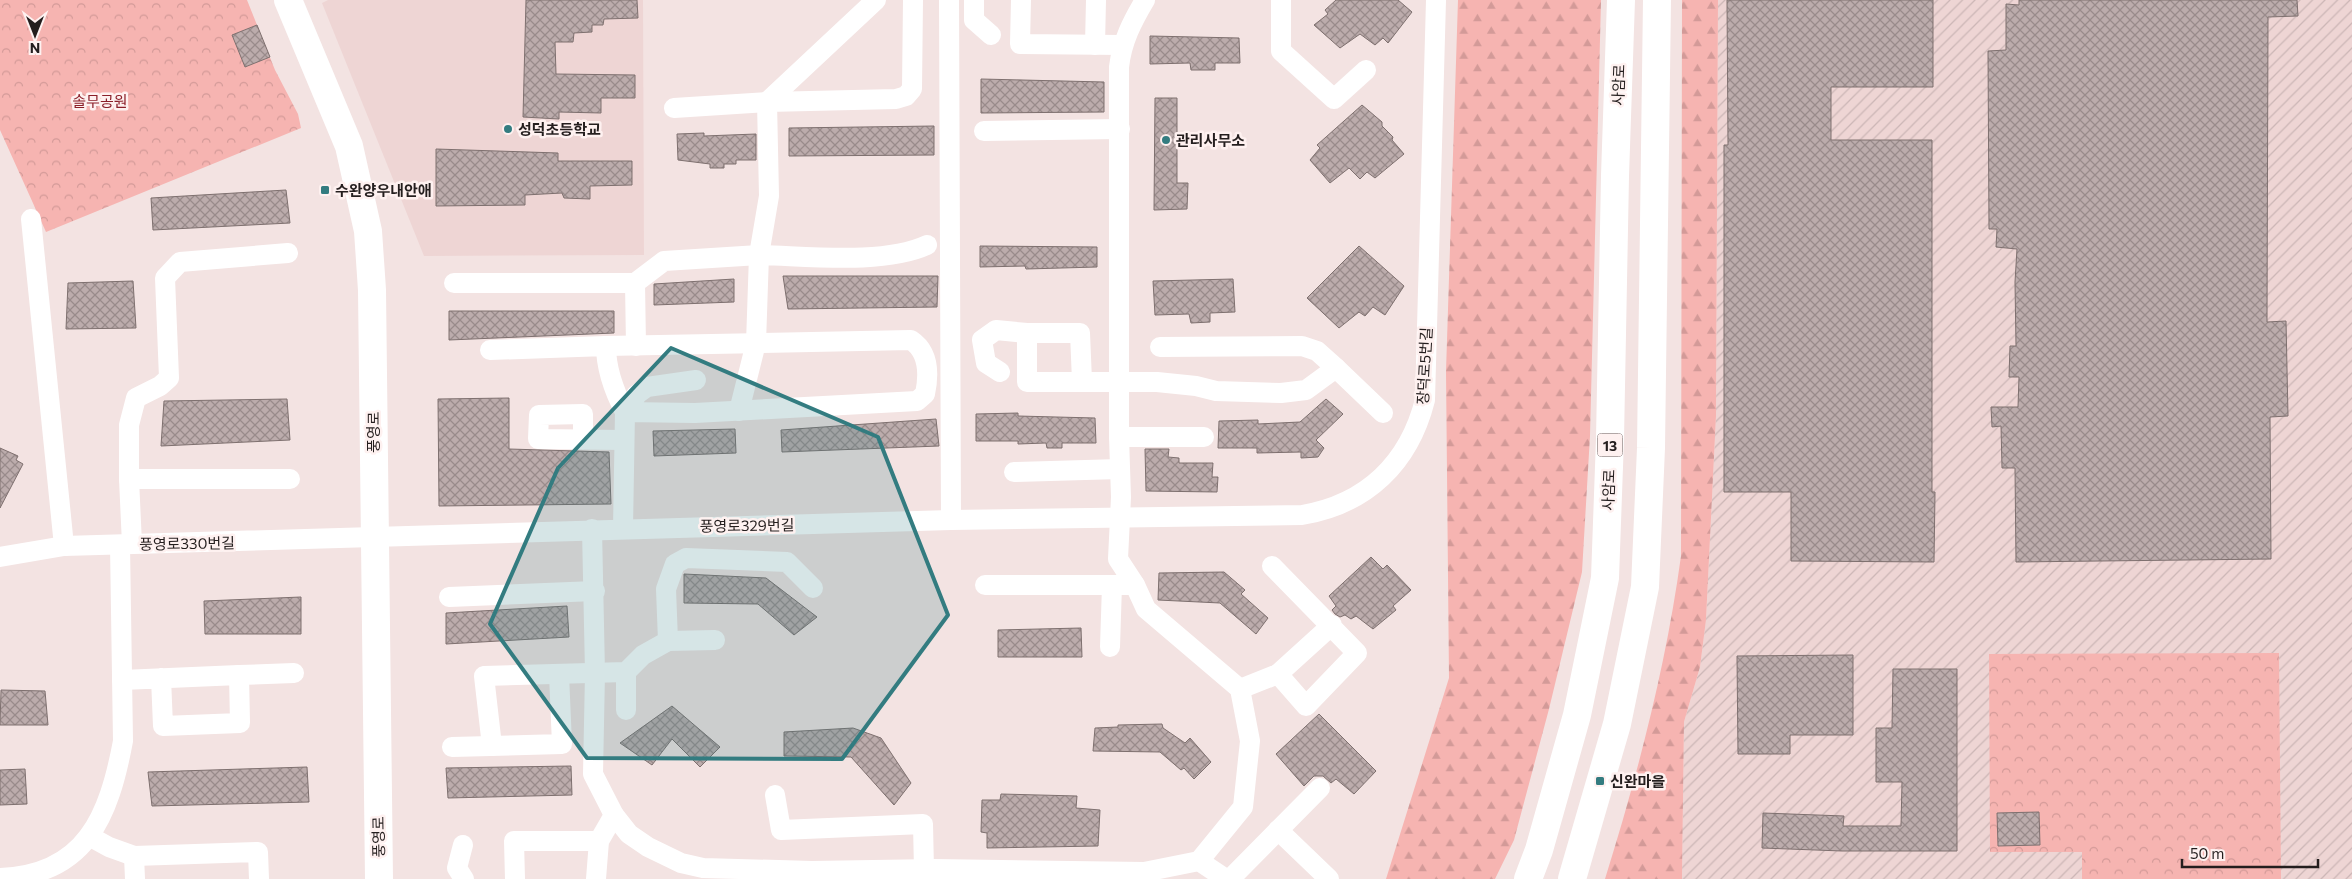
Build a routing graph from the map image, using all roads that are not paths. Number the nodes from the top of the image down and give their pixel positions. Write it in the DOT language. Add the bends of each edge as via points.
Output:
graph roads {
  1 [pos="288,0"];
  2 [pos="876,0"];
  3 [pos="913,0"];
  4 [pos="949,0"];
  5 [pos="974,0"];
  6 [pos="1021,0"];
  7 [pos="1096,0"];
  8 [pos="1146,0"];
  9 [pos="1281,0"];
  10 [pos="1436,0"];
  11 [pos="1621,0"];
  12 [pos="1657,0"];
  13 [pos="991,35"];
  14 [pos="1095,44"];
  15 [pos="1122,45"];
  16 [pos="1366,70"];
  17 [pos="767,102"];
  18 [pos="674,108"];
  19 [pos="1120,129"];
  20 [pos="984,131"];
  21 [pos="31,219"];
  22 [pos="927,245"];
  23 [pos="288,253"];
  24 [pos="759,255"];
  25 [pos="454,283"];
  26 [pos="635,283"];
  27 [pos="1027,333"];
  28 [pos="756,343"];
  29 [pos="606,346"];
  30 [pos="636,346"];
  31 [pos="1160,347"];
  32 [pos="490,350"];
  33 [pos="1336,368"];
  34 [pos="1000,372"];
  35 [pos="696,380"];
  36 [pos="1082,381"];
  37 [pos="1119,381"];
  38 [pos="739,411"];
  39 [pos="627,412"];
  40 [pos="1383,413"];
  41 [pos="1119,437"];
  42 [pos="1204,437"];
  43 [pos="583,440"];
  44 [pos="623,440"];
  45 [pos="1120,469"];
  46 [pos="1014,472"];
  47 [pos="129,479"];
  48 [pos="290,479"];
  49 [pos="1120,517"];
  50 [pos="951,520"];
  51 [pos="623,528"];
  52 [pos="592,529"];
  53 [pos="374,538"];
  54 [pos="126,545"];
  55 [pos="64,546"];
  56 [pos="0,557"];
  57 [pos="1272,566"];
  58 [pos="984,585"];
  59 [pos="1112,585"];
  60 [pos="1135,585"];
  61 [pos="813,588"];
  62 [pos="594,591"];
  63 [pos="449,597"];
  64 [pos="1332,625"];
  65 [pos="715,640"];
  66 [pos="668,641"];
  67 [pos="1110,648"];
  68 [pos="626,672"];
  69 [pos="294,673"];
  70 [pos="595,673"];
  71 [pos="559,674"];
  72 [pos="1278,674"];
  73 [pos="239,675"];
  74 [pos="161,678"];
  75 [pos="122,680"];
  76 [pos="1240,689"];
  77 [pos="626,710"];
  78 [pos="492,746"];
  79 [pos="452,747"];
  80 [pos="1320,788"];
  81 [pos="775,795"];
  82 [pos="614,815"];
  83 [pos="1278,830"];
  84 [pos="89,836"];
  85 [pos="599,841"];
  86 [pos="463,845"];
  87 [pos="134,856"];
  88 [pos="1199,861"];
  89 [pos="924,870"];
  90 [pos="771,874"];
  91 [pos="991,874"];
  92 [pos="0,878"];
  93 [pos="135,879"];
  94 [pos="259,879"];
  95 [pos="378,879"];
  96 [pos="464,879"];
  97 [pos="515,879"];
  98 [pos="596,879"];
  99 [pos="1226,879"];
  100 [pos="1230,879"];
  101 [pos="1329,879"];
  102 [pos="1528,879"];
  103 [pos="1572,879"];
  1 -- 53 [label="main road, 풍영로" via="349,146 368,231 372,290"];
  2 -- 17 [label="street"];
  3 -- 17 [label="street" via="912,88 906,96 896,99"];
  4 -- 50 [label="street"];
  5 -- 13 [label="street" via="974,20"];
  6 -- 14 [label="street" via="1020,44"];
  7 -- 14 [label="street"];
  8 -- 15 [label="street"];
  9 -- 16 [label="street" via="1281,51 1334,99"];
  10 -- 49 [label="street, 장덕로5번길" via="1424,400 1416,431 1408,446 1374,485 1324,512"];
  11 -- 102 [label="main road, 사암로 / 13" via="1604,578 1577,715"];
  12 -- 103 [label="main road" via="1651,438 1645,587 1617,724"];
  14 -- 15 [label="street"];
  15 -- 19 [label="street"];
  17 -- 18 [label="street"];
  17 -- 24 [label="street" via="769,196"];
  19 -- 20 [label="street"];
  19 -- 37 [label="street"];
  21 -- 55 [label="street"];
  22 -- 24 [label="street" via="913,252 881,257"];
  23 -- 47 [label="street" via="180,262 165,278 169,378 136,398 129,425"];
  24 -- 26 [label="street" via="664,261"];
  24 -- 28 [label="street"];
  25 -- 26 [label="street"];
  26 -- 30 [label="street"];
  27 -- 34 [label="street" via="996,330 982,340 986,363"];
  27 -- 36 [label="street" via="1080,334"];
  27 -- 36 [label="street" via="1027,382"];
  28 -- 30 [label="street"];
  28 -- 38 [label="street"];
  28 -- 38 [label="street" via="911,340 923,350 925,394 916,401"];
  29 -- 30 [label="street"];
  29 -- 32 [label="street"];
  29 -- 39 [label="street" via="606,360 614,390"];
  31 -- 33 [label="street" via="1302,346 1317,351"];
  33 -- 37 [label="street" via="1306,390 1289,393 1216,391 1174,383"];
  33 -- 40 [label="street"];
  35 -- 39 [label="street" via="647,387 636,395"];
  36 -- 37 [label="street"];
  37 -- 41 [label="street"];
  38 -- 39 [label="street"];
  39 -- 44 [label="street"];
  41 -- 42 [label="street"];
  41 -- 45 [label="street"];
  43 -- 44 [label="street"];
  44 -- 51 [label="street"];
  45 -- 46 [label="street"];
  45 -- 49 [label="street"];
  47 -- 48 [label="street"];
  47 -- 54 [label="street"];
  49 -- 50 [label="street, 풍영로329번길"];
  49 -- 60 [label="street" via="1118,560"];
  50 -- 51 [label="street, 풍영로329번길"];
  51 -- 52 [label="street, 풍영로329번길"];
  52 -- 53 [label="street, 풍영로329번길"];
  52 -- 62 [label="street"];
  53 -- 54 [label="street, 풍영로330번길"];
  53 -- 95 [label="main road, 풍영로"];
  54 -- 55 [label="street, 풍영로330번길"];
  54 -- 75 [label="street"];
  55 -- 56 [label="street, 풍영로330번길"];
  57 -- 64 [label="street"];
  58 -- 59 [label="street"];
  59 -- 60 [label="street"];
  59 -- 67 [label="street"];
  60 -- 76 [label="street" via="1146,609"];
  61 -- 66 [label="street" via="787,562 686,558 675,564 666,589"];
  62 -- 63 [label="street"];
  62 -- 70 [label="street"];
  64 -- 72 [label="street"];
  64 -- 72 [label="street" via="1357,654 1306,706"];
  65 -- 66 [label="street"];
  66 -- 68 [label="street" via="642,655"];
  68 -- 70 [label="street"];
  68 -- 77 [label="street"];
  69 -- 73 [label="street"];
  70 -- 71 [label="street"];
  70 -- 82 [label="street" via="593,774"];
  71 -- 78 [label="street" via="562,744"];
  71 -- 78 [label="street" via="484,676"];
  72 -- 76 [label="street"];
  73 -- 74 [label="street"];
  73 -- 74 [label="street" via="240,723 163,726"];
  74 -- 75 [label="street"];
  75 -- 84 [label="street" via="123,741 118,769 104,810"];
  76 -- 88 [label="street" via="1250,741 1243,807"];
  78 -- 79 [label="street"];
  80 -- 83 [label="street"];
  81 -- 89 [label="street" via="780,830 923,824"];
  82 -- 85 [label="street"];
  82 -- 90 [label="street" via="629,834 681,863"];
  83 -- 100 [label="street"];
  83 -- 101 [label="street"];
  84 -- 87 [label="street"];
  84 -- 92 [label="street" via="60,864 22,877"];
  85 -- 97 [label="street" via="514,842"];
  85 -- 98 [label="street"];
  86 -- 96 [label="street" via="456,868"];
  87 -- 93 [label="street"];
  87 -- 94 [label="street" via="258,852"];
  88 -- 91 [label="street" via="1144,872"];
  88 -- 99 [label="street"];
  89 -- 90 [label="street"];
  89 -- 91 [label="street"];
}
